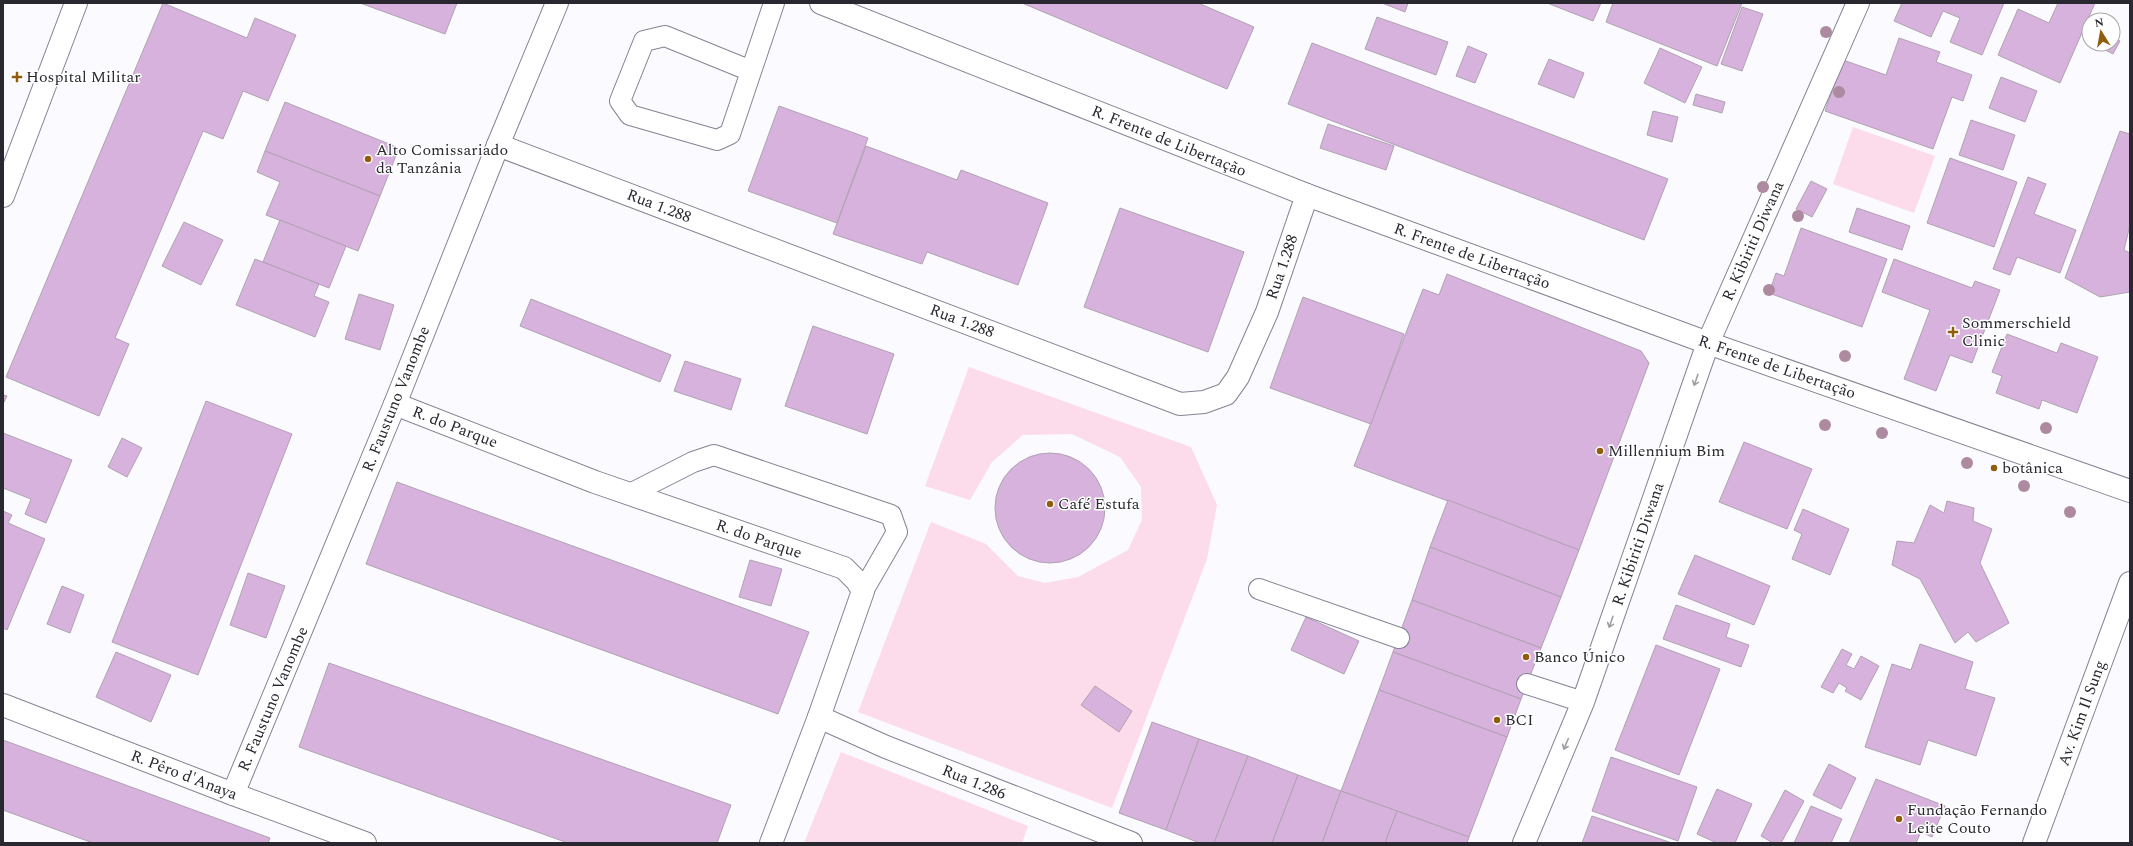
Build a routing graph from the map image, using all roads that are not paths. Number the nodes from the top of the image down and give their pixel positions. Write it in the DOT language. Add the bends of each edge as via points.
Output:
graph roads {
  1 [pos="76,3"];
  2 [pos="557,3"];
  3 [pos="774,3"];
  4 [pos="821,3"];
  5 [pos="1858,3"];
  6 [pos="751,71"];
  7 [pos="498,145"];
  8 [pos="1307,195"];
  9 [pos="3,196"];
  10 [pos="1708,343"];
  11 [pos="395,404"];
  12 [pos="2130,491"];
  13 [pos="630,494"];
  14 [pos="2130,583"];
  15 [pos="1259,589"];
  16 [pos="863,591"];
  17 [pos="1399,638"];
  18 [pos="1527,684"];
  19 [pos="1583,702"];
  20 [pos="3,705"];
  21 [pos="818,717"];
  22 [pos="233,794"];
  23 [pos="365,843"];
  24 [pos="771,843"];
  25 [pos="1131,843"];
  26 [pos="1524,843"];
  27 [pos="2034,843"];
  1 -- 9 [label="street"];
  2 -- 7 [label="street, R. Faustuno Vanombe"];
  3 -- 6 [label="lane"];
  4 -- 8 [label="street, R. Frente de Libertação"];
  5 -- 10 [label="street, R. Kibiriti Diwana"];
  6 -- 6 [label="lane" via="730,134 717,140 630,115 620,101 644,41 665,36"];
  7 -- 8 [label="street, Rua 1.288" via="1180,404 1204,402 1226,394 1238,377 1267,312"];
  7 -- 11 [label="street, R. Faustuno Vanombe"];
  8 -- 10 [label="street, R. Frente de Libertação"];
  10 -- 12 [label="street, R. Frente de Libertação"];
  10 -- 19 [label="street, R. Kibiriti Diwana, one-way"];
  11 -- 13 [label="street, R. do Parque"];
  11 -- 22 [label="street, R. Faustuno Vanombe"];
  13 -- 16 [label="street, R. do Parque" via="844,568"];
  13 -- 16 [label="lane" via="693,462 714,455 890,515 898,532"];
  14 -- 27 [label="street, Av. Kim Il Sung"];
  15 -- 17 [label="lane"];
  16 -- 21 [label="street"];
  18 -- 19 [label="lane"];
  19 -- 26 [label="street, R. Kibiriti Diwana, one-way"];
  20 -- 22 [label="street, R. Pêro d'Anaya"];
  21 -- 24 [label="street"];
  21 -- 25 [label="street, Rua 1.286" via="893,750"];
  22 -- 23 [label="street, R. Pêro d'Anaya"];
}
